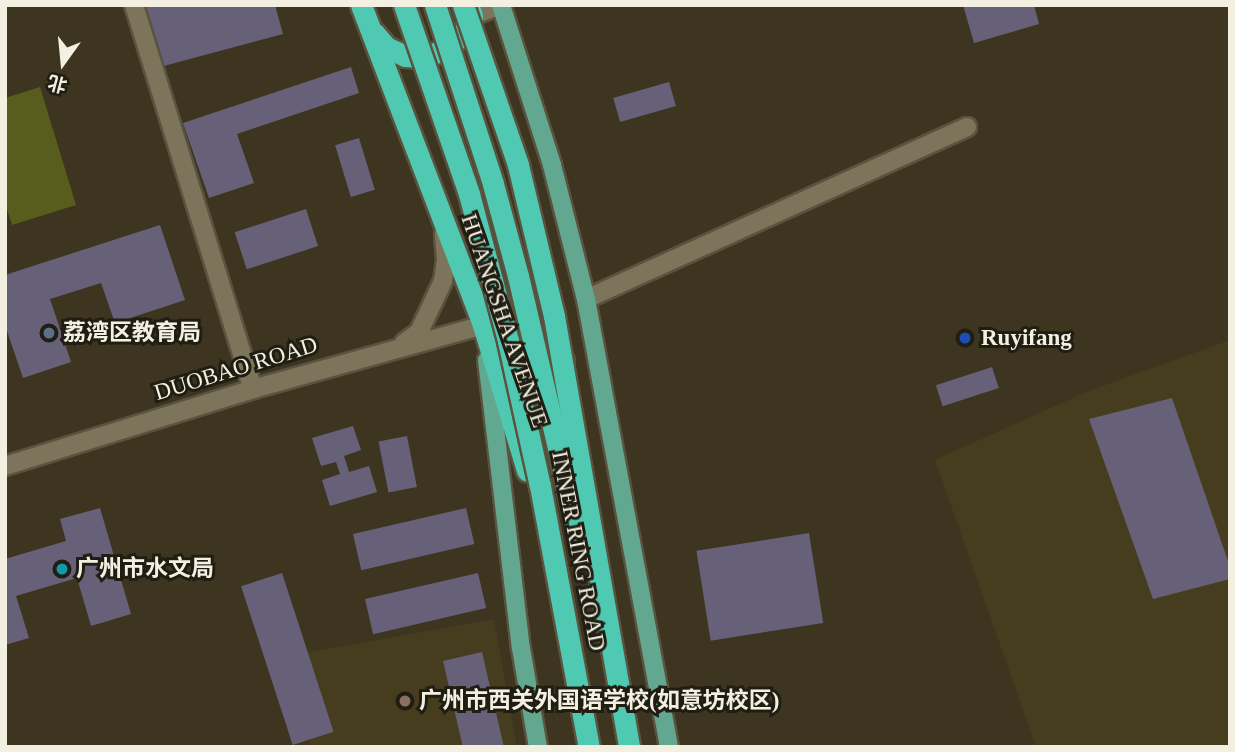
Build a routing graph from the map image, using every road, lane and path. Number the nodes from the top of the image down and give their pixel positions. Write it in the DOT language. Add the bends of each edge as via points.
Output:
graph roads {
  1 [pos="134,5"];
  2 [pos="360,5"];
  3 [pos="404,5"];
  4 [pos="436,5"];
  5 [pos="501,5"];
  6 [pos="468,9"];
  7 [pos="373,32"];
  8 [pos="967,127"];
  9 [pos="443,225"];
  10 [pos="586,299"];
  11 [pos="483,325"];
  12 [pos="401,345"];
  13 [pos="567,362"];
  14 [pos="253,389"];
  15 [pos="5,466"];
  16 [pos="611,653"];
  17 [pos="538,747"];
  18 [pos="578,747"];
  19 [pos="589,747"];
  20 [pos="630,747"];
  21 [pos="669,747"];
  1 -- 14 [label="street"];
  2 -- 7 [label="highway, HUANGSHA AVENUE"];
  3 -- 19 [label="highway, INNER RING ROAD, bridge" via="469,194 508,341"];
  4 -- 16 [label="highway, bridge" via="518,276 561,469"];
  5 -- 6 [label="street"];
  5 -- 10 [label="main road" via="552,165"];
  6 -- 7 [label="highway" via="463,36 420,57 386,47"];
  6 -- 13 [label="main road, HUANGSHA AVENUE" via="518,154"];
  6 -- 16 [label="highway, INNER RING ROAD, bridge" via="518,165 554,316"];
  7 -- 9 [label="highway, HUANGSHA AVENUE"];
  8 -- 10 [label="street"];
  9 -- 11 [label="highway, HUANGSHA AVENUE"];
  9 -- 12 [label="street" via="443,281 419,332"];
  10 -- 21 [label="main road"];
  11 -- 12 [label="street, DUOBAO ROAD"];
  11 -- 13 [label="street" via="534,336"];
  11 -- 17 [label="main road" via="521,648"];
  11 -- 18 [label="highway, HUANGSHA AVENUE" via="531,489"];
  12 -- 14 [label="street, DUOBAO ROAD"];
  13 -- 20 [label="highway, HUANGSHA AVENUE"];
  14 -- 15 [label="street, DUOBAO ROAD"];
  16 -- 20 [label="highway, INNER RING ROAD, bridge"];
}
